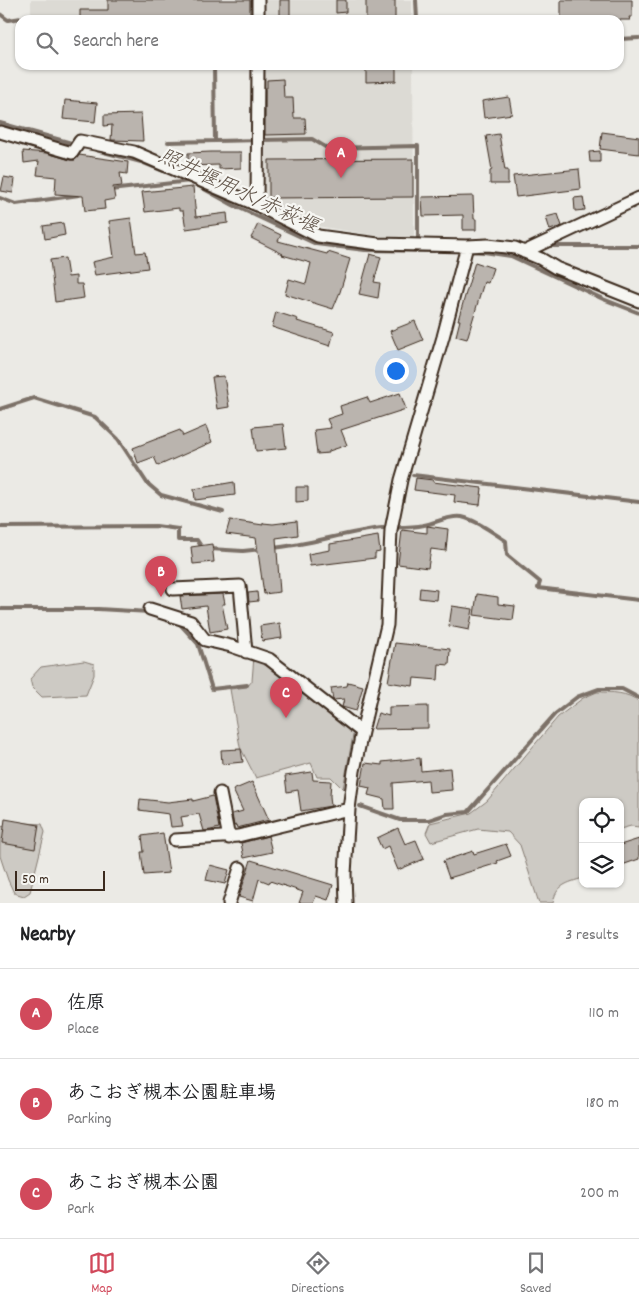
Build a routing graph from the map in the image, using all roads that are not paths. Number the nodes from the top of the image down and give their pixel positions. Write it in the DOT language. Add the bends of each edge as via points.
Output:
graph roads {
  1 [pos="258,0"];
  2 [pos="258,15"];
  3 [pos="258,70"];
  4 [pos="0,132"];
  5 [pos="639,198"];
  6 [pos="257,205"];
  7 [pos="467,246"];
  8 [pos="524,252"];
  9 [pos="639,301"];
  10 [pos="172,589"];
  11 [pos="150,609"];
  12 [pos="246,652"];
  13 [pos="362,732"];
  14 [pos="220,793"];
  15 [pos="350,809"];
  16 [pos="229,838"];
  17 [pos="175,840"];
  18 [pos="240,868"];
  19 [pos="228,903"];
  20 [pos="346,903"];
  1 -- 2 [label="street"];
  3 -- 6 [label="street"];
  4 -- 6 [label="street" via="72,152 80,141 134,152"];
  5 -- 8 [label="street"];
  6 -- 7 [label="street" via="318,236 378,244"];
  7 -- 8 [label="street" via="488,244"];
  7 -- 13 [label="street" via="444,337 401,480 391,530 387,625"];
  8 -- 9 [label="street"];
  10 -- 12 [label="street" via="240,586"];
  11 -- 12 [label="street" via="191,622 205,640"];
  12 -- 13 [label="street" via="269,658"];
  13 -- 15 [label="street"];
  14 -- 16 [label="street"];
  15 -- 16 [label="street"];
  15 -- 20 [label="street"];
  16 -- 17 [label="street"];
  18 -- 19 [label="street"];
}
